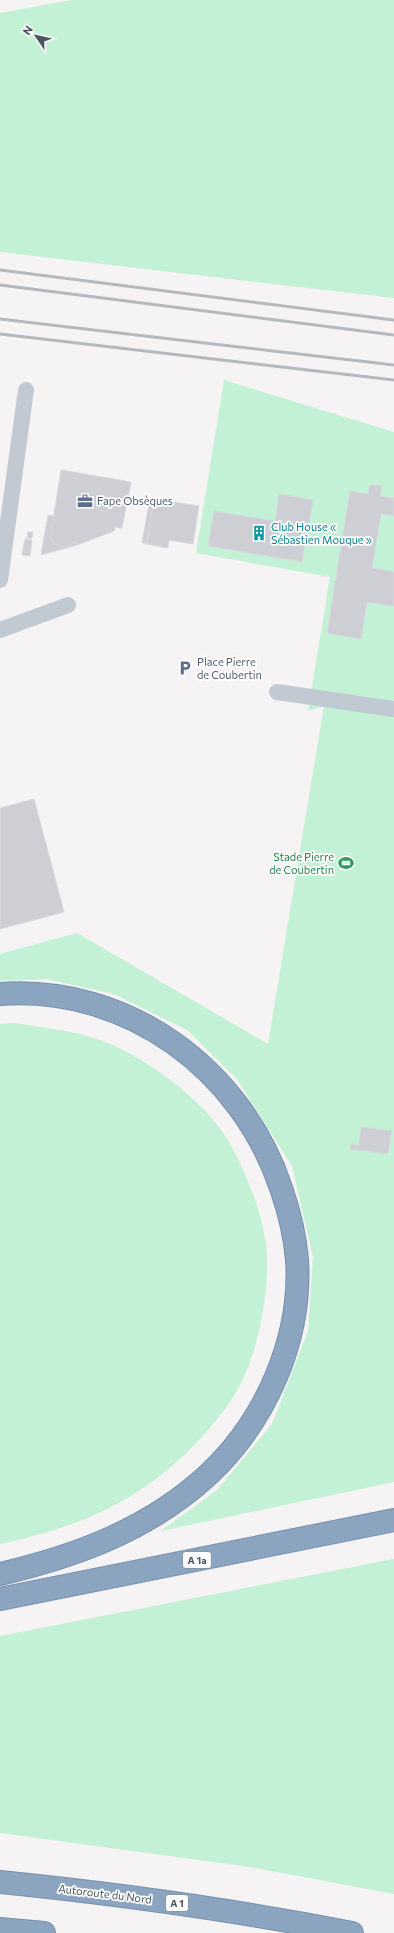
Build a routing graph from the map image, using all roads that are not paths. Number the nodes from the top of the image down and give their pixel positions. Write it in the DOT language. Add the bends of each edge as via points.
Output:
graph roads {
  1 [pos="26,390"];
  2 [pos="0,580"];
  3 [pos="68,605"];
  4 [pos="0,630"];
  5 [pos="277,692"];
  6 [pos="394,709"];
  7 [pos="0,994"];
  8 [pos="394,1520"];
  9 [pos="0,1574"];
  10 [pos="0,1599"];
  11 [pos="0,1882"];
  12 [pos="0,1929"];
  13 [pos="44,1933"];
  14 [pos="352,1933"];
  1 -- 2 [label="lane"];
  3 -- 4 [label="lane"];
  5 -- 6 [label="lane"];
  7 -- 9 [label="highway" via="46,994 114,1011 166,1038 198,1062 241,1109 261,1141 278,1178 287,1207 297,1262 291,1326 273,1384 251,1423 210,1473 165,1509 118,1536 76,1553"];
  8 -- 10 [label="highway, A 1a"];
  11 -- 14 [label="highway, Autoroute du Nord / A 1" via="225,1910"];
  12 -- 13 [label="highway"];
}
